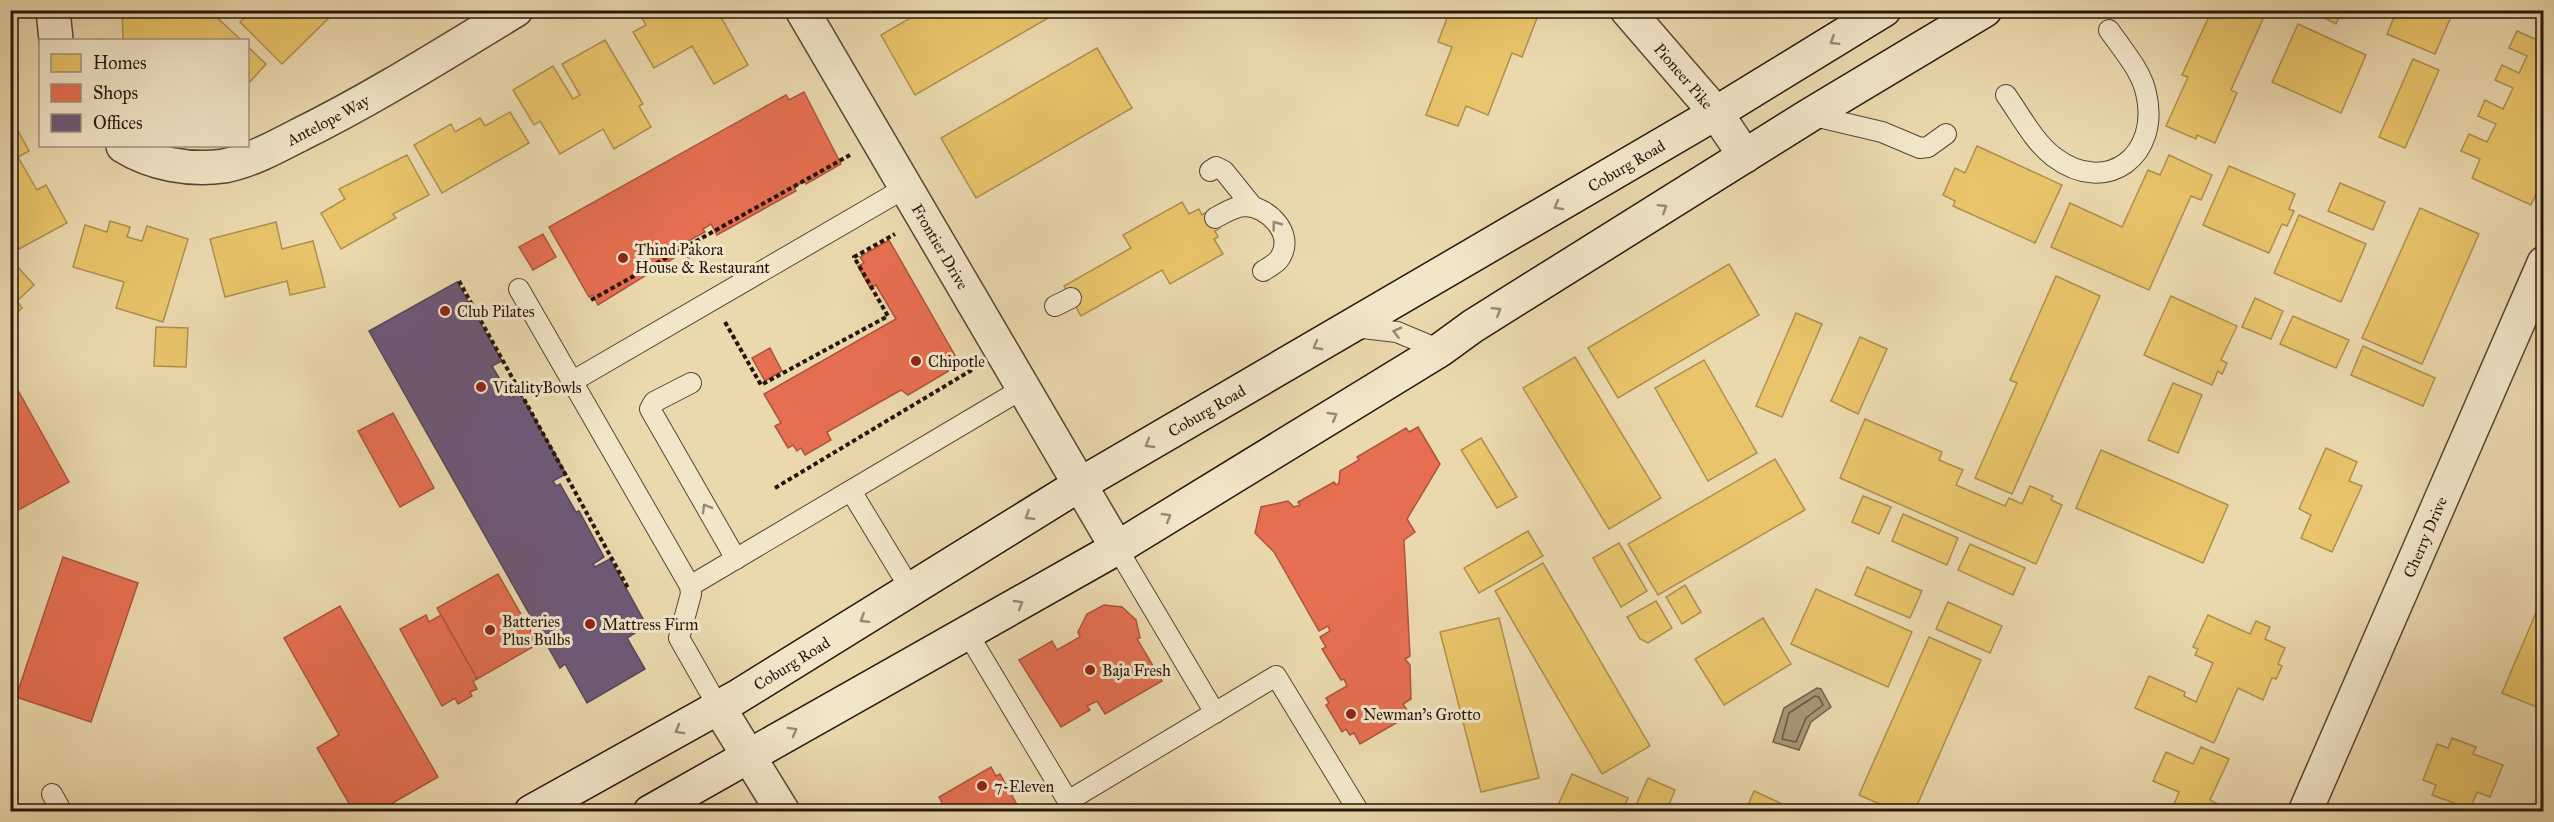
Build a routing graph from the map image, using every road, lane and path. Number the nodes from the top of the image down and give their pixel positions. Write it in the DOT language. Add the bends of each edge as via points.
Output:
graph roads {
  1 [pos="53,10"];
  2 [pos="516,10"];
  3 [pos="802,10"];
  4 [pos="1627,10"];
  5 [pos="1884,10"];
  6 [pos="1985,10"];
  7 [pos="2109,30"];
  8 [pos="56,39"];
  9 [pos="2006,95"];
  10 [pos="1716,113"];
  11 [pos="1810,115"];
  12 [pos="1946,134"];
  13 [pos="125,147"];
  14 [pos="861,149"];
  15 [pos="1746,156"];
  16 [pos="1210,171"];
  17 [pos="905,188"];
  18 [pos="1253,207"];
  19 [pos="1215,218"];
  20 [pos="892,236"];
  21 [pos="684,248"];
  22 [pos="690,259"];
  23 [pos="2544,263"];
  24 [pos="1263,271"];
  25 [pos="459,281"];
  26 [pos="519,289"];
  27 [pos="591,300"];
  28 [pos="724,319"];
  29 [pos="1350,327"];
  30 [pos="1440,350"];
  31 [pos="971,370"];
  32 [pos="573,381"];
  33 [pos="691,383"];
  34 [pos="1022,389"];
  35 [pos="1079,485"];
  36 [pos="775,488"];
  37 [pos="850,491"];
  38 [pos="1117,548"];
  39 [pos="736,559"];
  40 [pos="622,565"];
  41 [pos="617,568"];
  42 [pos="690,586"];
  43 [pos="628,588"];
  44 [pos="911,590"];
  45 [pos="968,634"];
  46 [pos="719,708"];
  47 [pos="1215,713"];
  48 [pos="748,756"];
  49 [pos="52,794"];
  50 [pos="62,812"];
  51 [pos="531,812"];
  52 [pos="650,812"];
  53 [pos="783,812"];
  54 [pos="1359,812"];
  55 [pos="2305,812"];
  1 -- 8 [label="main road"];
  2 -- 13 [label="main road, Antelope Way" via="327,122 246,159 224,166 174,165"];
  3 -- 17 [label="main road, Frontier Drive"];
  4 -- 10 [label="main road, Pioneer Pike"];
  5 -- 10 [label="main road, Coburg Road, one-way"];
  6 -- 11 [label="main road"];
  7 -- 9 [label="lane" via="2139,75 2148,105 2143,142 2138,153 2121,169 2090,172 2062,162 2041,144"];
  10 -- 15 [label="main road, Pioneer Pike"];
  10 -- 29 [label="main road, Coburg Road, one-way"];
  11 -- 12 [label="lane" via="1882,132 1920,148"];
  11 -- 15 [label="main road"];
  14 -- 21 [label="path"];
  30 -- 15 [label="main road, one-way"];
  16 -- 18 [label="lane" via="1216,167 1224,171"];
  17 -- 32 [label="lane"];
  17 -- 34 [label="main road, Frontier Drive"];
  18 -- 19 [label="lane" via="1240,206"];
  24 -- 18 [label="lane, one-way" via="1281,256 1284,238 1275,220"];
  20 -- 28 [label="path" via="854,257 888,316 762,385"];
  21 -- 22 [label="path"];
  21 -- 27 [label="path"];
  23 -- 55 [label="main road, Cherry Drive"];
  25 -- 41 [label="path"];
  26 -- 32 [label="lane"];
  30 -- 29 [label="lane, one-way" via="1397,332"];
  29 -- 35 [label="main road, Coburg Road, one-way"];
  38 -- 30 [label="main road, one-way"];
  31 -- 36 [label="path"];
  32 -- 42 [label="lane"];
  39 -- 33 [label="lane, one-way" via="650,410 654,402"];
  34 -- 35 [label="main road, Frontier Drive"];
  34 -- 37 [label="lane"];
  35 -- 38 [label="main road, Frontier Drive"];
  35 -- 44 [label="main road, Coburg Road, one-way"];
  37 -- 39 [label="lane"];
  37 -- 44 [label="lane"];
  45 -- 38 [label="main road, one-way"];
  38 -- 47 [label="lane"];
  39 -- 42 [label="lane"];
  40 -- 41 [label="path"];
  41 -- 43 [label="path"];
  42 -- 46 [label="lane" via="679,638"];
  44 -- 46 [label="main road, Coburg Road, one-way"];
  45 -- 47 [label="lane" via="1068,801"];
  48 -- 45 [label="main road, one-way"];
  46 -- 48 [label="main road"];
  46 -- 51 [label="main road, Coburg Road, one-way"];
  47 -- 54 [label="lane" via="1276,676"];
  48 -- 52 [label="main road"];
  48 -- 53 [label="main road"];
  49 -- 50 [label="lane"];
}
